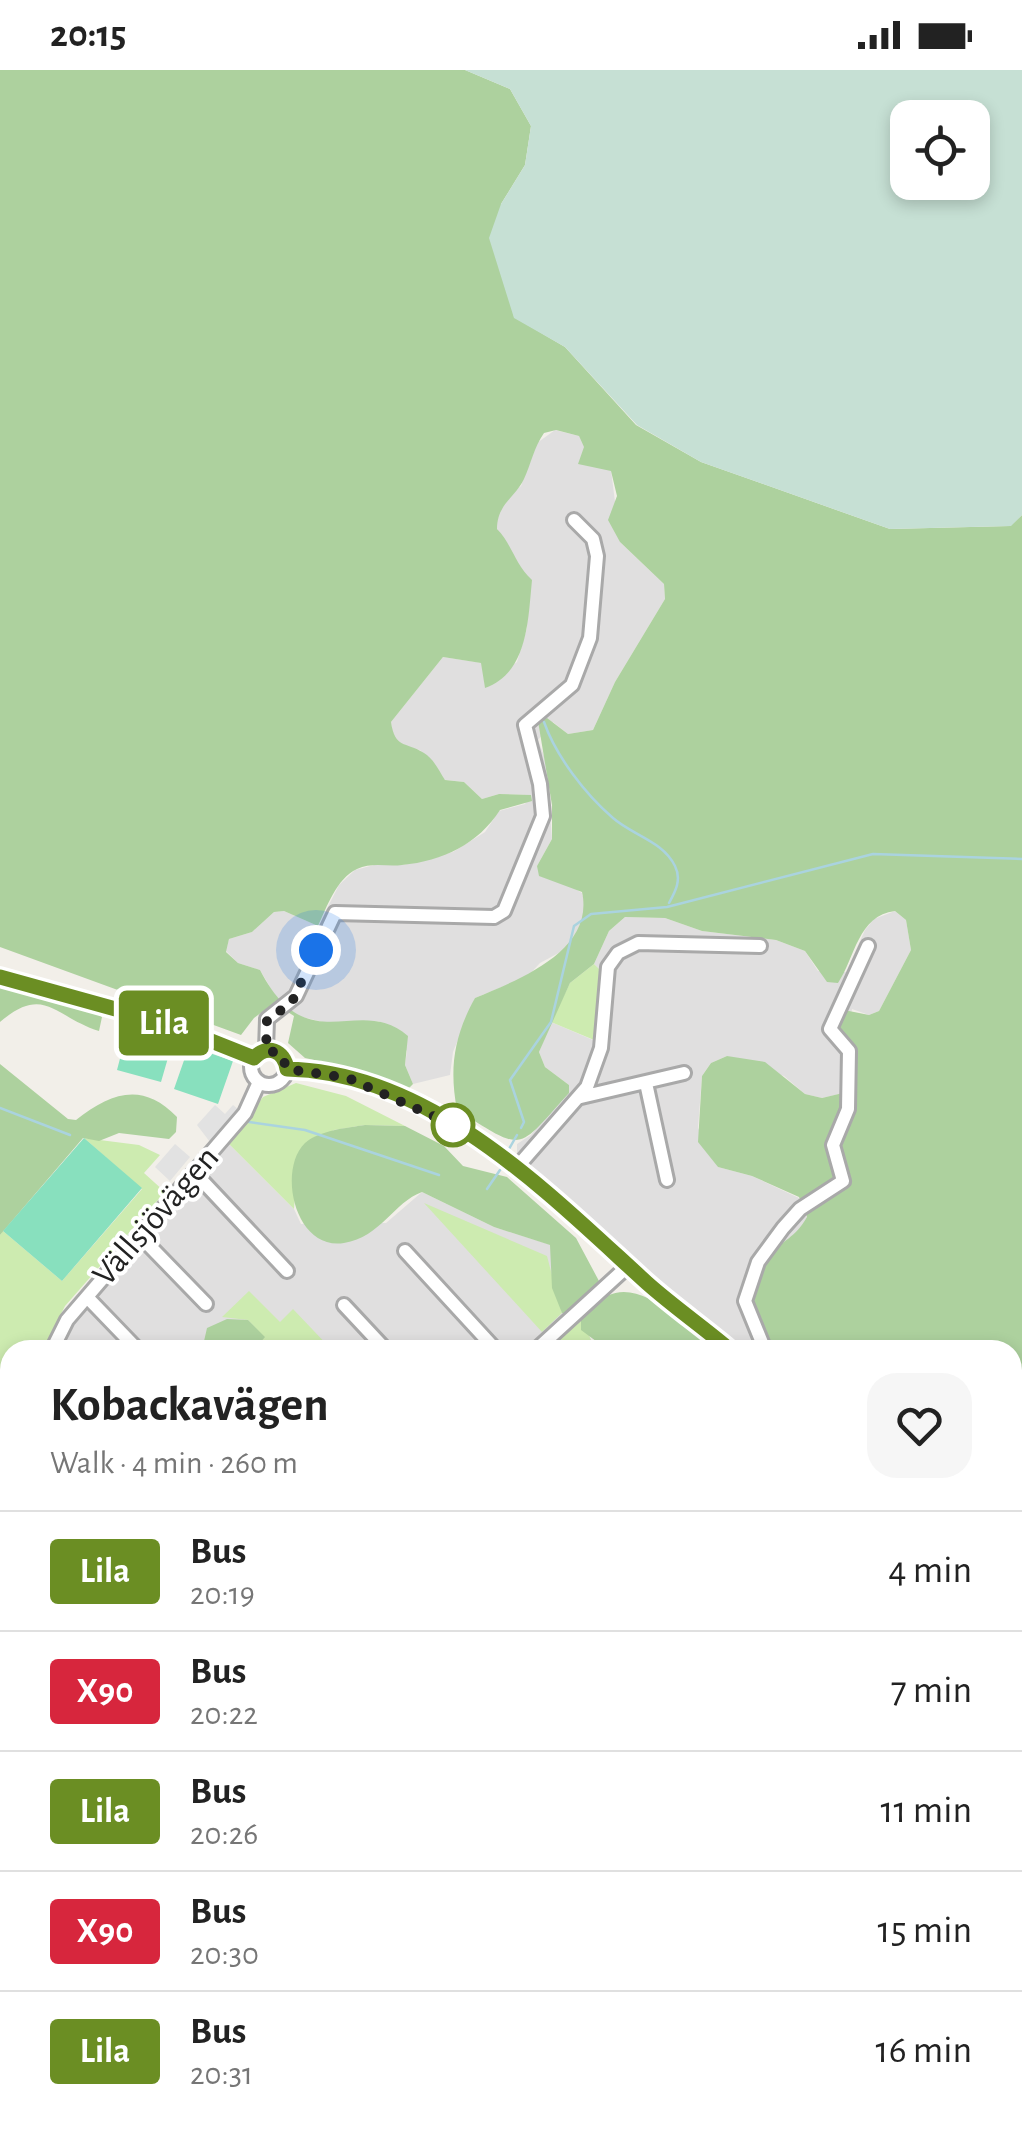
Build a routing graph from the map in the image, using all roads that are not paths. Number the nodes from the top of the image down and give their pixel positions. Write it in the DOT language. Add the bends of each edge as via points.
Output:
graph roads {
  1 [pos="574,520"];
  2 [pos="760,946"];
  3 [pos="868,946"];
  4 [pos="0,977"];
  5 [pos="266,1050"];
  6 [pos="254,1058"];
  7 [pos="287,1069"];
  8 [pos="684,1072"];
  9 [pos="259,1082"];
  10 [pos="646,1082"];
  11 [pos="581,1097"];
  12 [pos="518,1166"];
  13 [pos="194,1172"];
  14 [pos="668,1180"];
  15 [pos="140,1234"];
  16 [pos="405,1252"];
  17 [pos="629,1265"];
  18 [pos="287,1271"];
  19 [pos="87,1296"];
  20 [pos="206,1304"];
  21 [pos="344,1305"];
  22 [pos="57,1340"];
  23 [pos="129,1340"];
  24 [pos="377,1340"];
  25 [pos="487,1340"];
  26 [pos="547,1340"];
  27 [pos="718,1340"];
  28 [pos="760,1340"];
  1 -- 5 [label="street" via="596,547 596,610 572,685 525,725 543,816 504,911 335,913 296,996 267,1019"];
  2 -- 11 [label="street" via="638,942 618,952 606,978 601,1048"];
  3 -- 28 [label="street" via="830,1029 848,1052 848,1109 833,1145 842,1181 800,1210 758,1262 744,1301"];
  4 -- 6 [label="street" via="166,1023"];
  5 -- 6 [label="street"];
  5 -- 7 [label="street" via="281,1054"];
  6 -- 9 [label="street" via="251,1070"];
  7 -- 9 [label="street" via="277,1084"];
  7 -- 12 [label="street" via="367,1085 432,1114"];
  8 -- 10 [label="street"];
  9 -- 13 [label="street, Vällsjövägen" via="245,1113"];
  10 -- 11 [label="street"];
  10 -- 14 [label="street"];
  11 -- 12 [label="street"];
  12 -- 17 [label="street"];
  13 -- 15 [label="street, Vällsjövägen"];
  13 -- 18 [label="street"];
  15 -- 19 [label="street, Vällsjövägen"];
  15 -- 20 [label="street"];
  16 -- 25 [label="street"];
  17 -- 26 [label="street"];
  17 -- 27 [label="street"];
  19 -- 22 [label="street, Vällsjövägen"];
  19 -- 23 [label="street"];
  21 -- 24 [label="street"];
}
